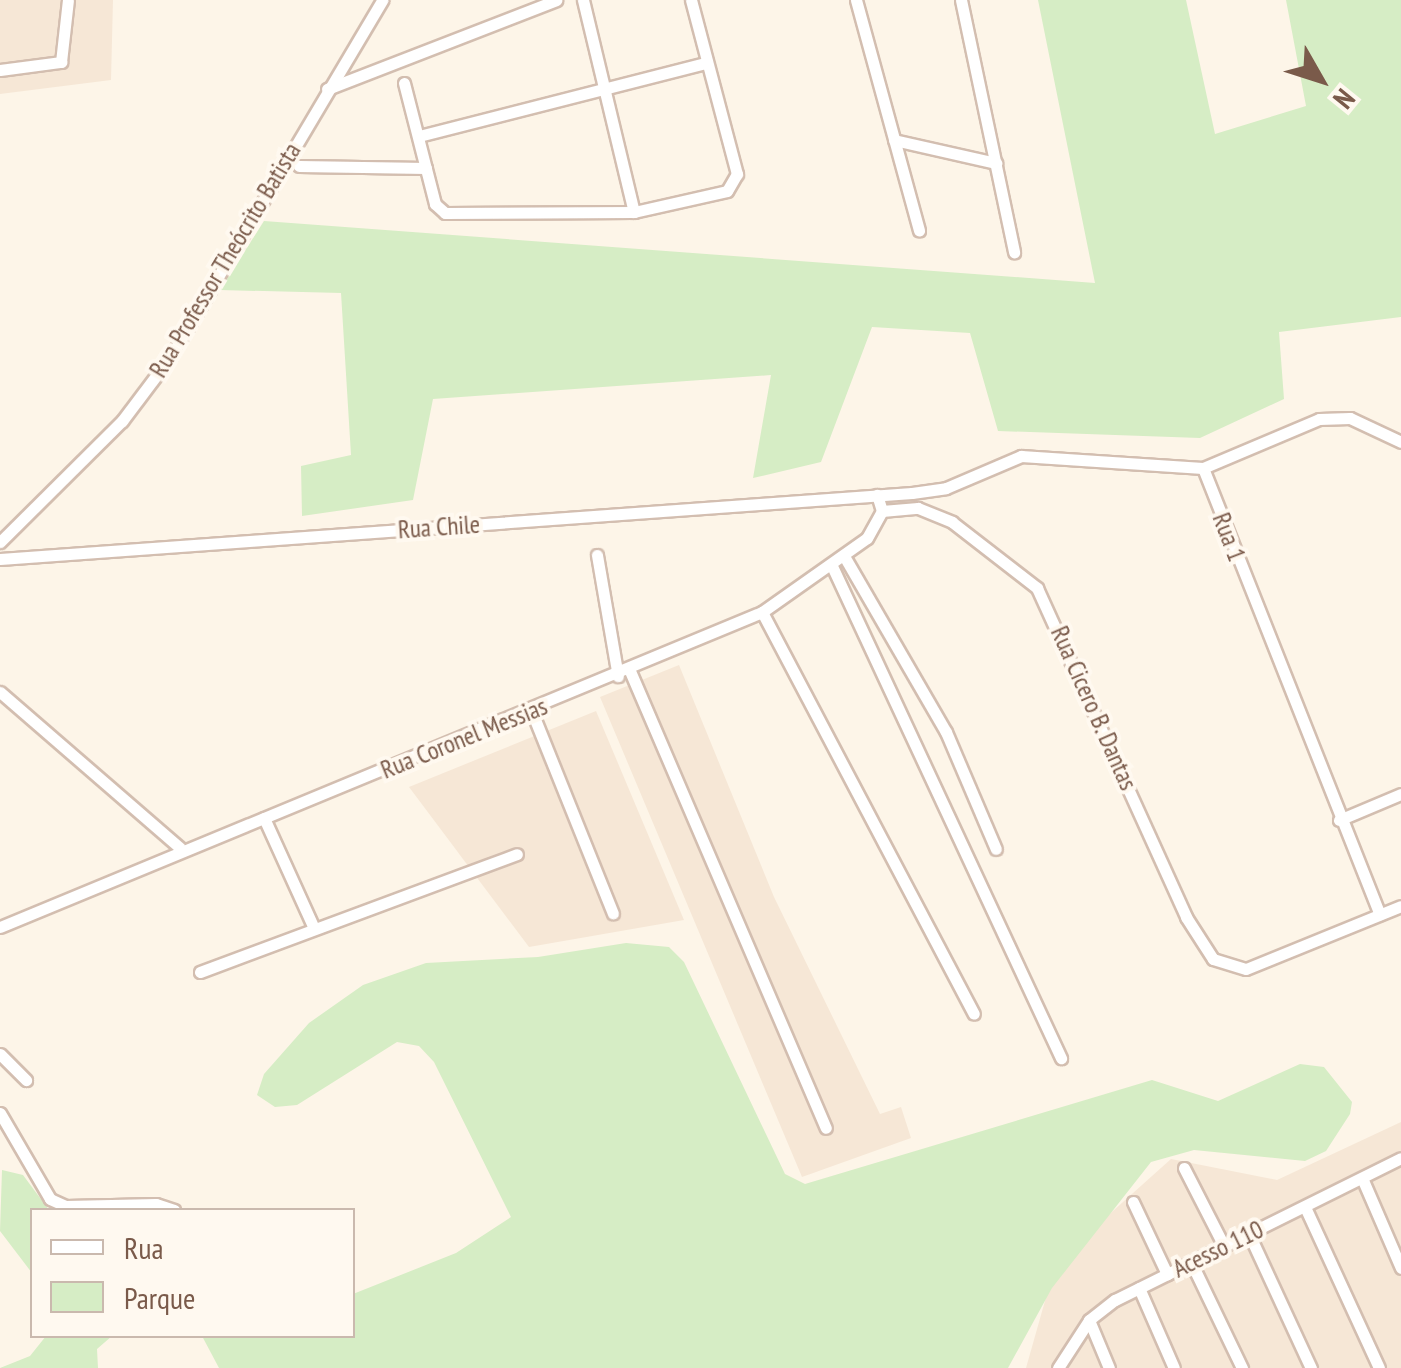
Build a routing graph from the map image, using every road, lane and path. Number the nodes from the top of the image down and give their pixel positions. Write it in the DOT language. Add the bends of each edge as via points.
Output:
graph roads {
  1 [pos="68,0"];
  2 [pos="382,0"];
  3 [pos="556,0"];
  4 [pos="583,0"];
  5 [pos="692,0"];
  6 [pos="856,0"];
  7 [pos="961,0"];
  8 [pos="705,63"];
  9 [pos="0,70"];
  10 [pos="404,82"];
  11 [pos="607,88"];
  12 [pos="328,89"];
  13 [pos="419,136"];
  14 [pos="894,140"];
  15 [pos="996,163"];
  16 [pos="299,166"];
  17 [pos="426,168"];
  18 [pos="634,212"];
  19 [pos="919,231"];
  20 [pos="1014,252"];
  21 [pos="1401,442"];
  22 [pos="1202,468"];
  23 [pos="877,495"];
  24 [pos="882,511"];
  25 [pos="0,542"];
  26 [pos="597,555"];
  27 [pos="844,556"];
  28 [pos="0,558"];
  29 [pos="832,566"];
  30 [pos="762,612"];
  31 [pos="630,671"];
  32 [pos="618,676"];
  33 [pos="0,692"];
  34 [pos="532,712"];
  35 [pos="1401,794"];
  36 [pos="264,818"];
  37 [pos="1339,820"];
  38 [pos="180,848"];
  39 [pos="996,849"];
  40 [pos="517,854"];
  41 [pos="1401,906"];
  42 [pos="613,913"];
  43 [pos="1380,914"];
  44 [pos="0,927"];
  45 [pos="314,928"];
  46 [pos="200,972"];
  47 [pos="974,1014"];
  48 [pos="0,1054"];
  49 [pos="1060,1058"];
  50 [pos="26,1080"];
  51 [pos="0,1113"];
  52 [pos="826,1128"];
  53 [pos="1401,1158"];
  54 [pos="1184,1168"];
  55 [pos="1362,1178"];
  56 [pos="1133,1202"];
  57 [pos="1305,1206"];
  58 [pos="168,1208"];
  59 [pos="1249,1234"];
  60 [pos="1224,1246"];
  61 [pos="1191,1262"];
  62 [pos="1401,1268"];
  63 [pos="1167,1274"];
  64 [pos="1140,1288"];
  65 [pos="1089,1320"];
  66 [pos="1058,1368"];
  67 [pos="1109,1368"];
  68 [pos="1174,1368"];
  69 [pos="1242,1368"];
  70 [pos="1311,1368"];
  71 [pos="1379,1368"];
  1 -- 9 [label="street" via="61,62"];
  2 -- 12 [label="street, Rua Professor Theócrito Batista"];
  3 -- 12 [label="street"];
  4 -- 11 [label="street"];
  5 -- 8 [label="street"];
  6 -- 14 [label="street"];
  7 -- 15 [label="street"];
  8 -- 11 [label="street"];
  8 -- 18 [label="street" via="736,174 733,186"];
  10 -- 13 [label="street"];
  11 -- 13 [label="street"];
  11 -- 18 [label="street"];
  12 -- 25 [label="street, Rua Professor Theócrito Batista" via="172,356 122,422"];
  13 -- 17 [label="street"];
  14 -- 15 [label="street"];
  14 -- 19 [label="street"];
  15 -- 20 [label="street"];
  16 -- 17 [label="street"];
  17 -- 18 [label="street" via="435,204 445,213"];
  21 -- 22 [label="street" via="1350,418 1319,419"];
  22 -- 23 [label="street" via="1021,456 946,488"];
  22 -- 37 [label="street, Rua 1"];
  23 -- 24 [label="street"];
  23 -- 28 [label="street, Rua Chile"];
  24 -- 27 [label="street, Rua Coronel Messias" via="868,538"];
  24 -- 43 [label="street, Rua Cicero B. Dantas" via="918,508 952,522 1037,588 1198,942 1213,960 1246,969"];
  26 -- 32 [label="street"];
  27 -- 29 [label="street, Rua Coronel Messias"];
  27 -- 39 [label="street" via="946,732"];
  29 -- 30 [label="street, Rua Coronel Messias"];
  29 -- 49 [label="street"];
  30 -- 31 [label="street, Rua Coronel Messias"];
  30 -- 47 [label="street"];
  31 -- 32 [label="street, Rua Coronel Messias"];
  31 -- 52 [label="street"];
  32 -- 34 [label="street, Rua Coronel Messias"];
  33 -- 38 [label="street"];
  34 -- 36 [label="street, Rua Coronel Messias"];
  34 -- 42 [label="street"];
  35 -- 37 [label="street"];
  36 -- 38 [label="street, Rua Coronel Messias"];
  36 -- 45 [label="street"];
  37 -- 43 [label="street, Rua 1"];
  38 -- 44 [label="street, Rua Coronel Messias"];
  40 -- 45 [label="street"];
  41 -- 43 [label="street"];
  45 -- 46 [label="street"];
  48 -- 50 [label="street"];
  51 -- 58 [label="street" via="50,1198 66,1206"];
  53 -- 55 [label="street, Acesso 110"];
  54 -- 60 [label="street"];
  55 -- 57 [label="street, Acesso 110"];
  55 -- 62 [label="street"];
  56 -- 63 [label="street"];
  57 -- 59 [label="street, Acesso 110"];
  57 -- 71 [label="street"];
  59 -- 60 [label="street, Acesso 110"];
  59 -- 70 [label="street"];
  60 -- 61 [label="street, Acesso 110"];
  61 -- 63 [label="street, Acesso 110"];
  61 -- 69 [label="street"];
  63 -- 64 [label="street, Acesso 110"];
  64 -- 65 [label="street, Acesso 110"];
  64 -- 68 [label="street"];
  65 -- 66 [label="street, Acesso 110"];
  65 -- 67 [label="street"];
}
